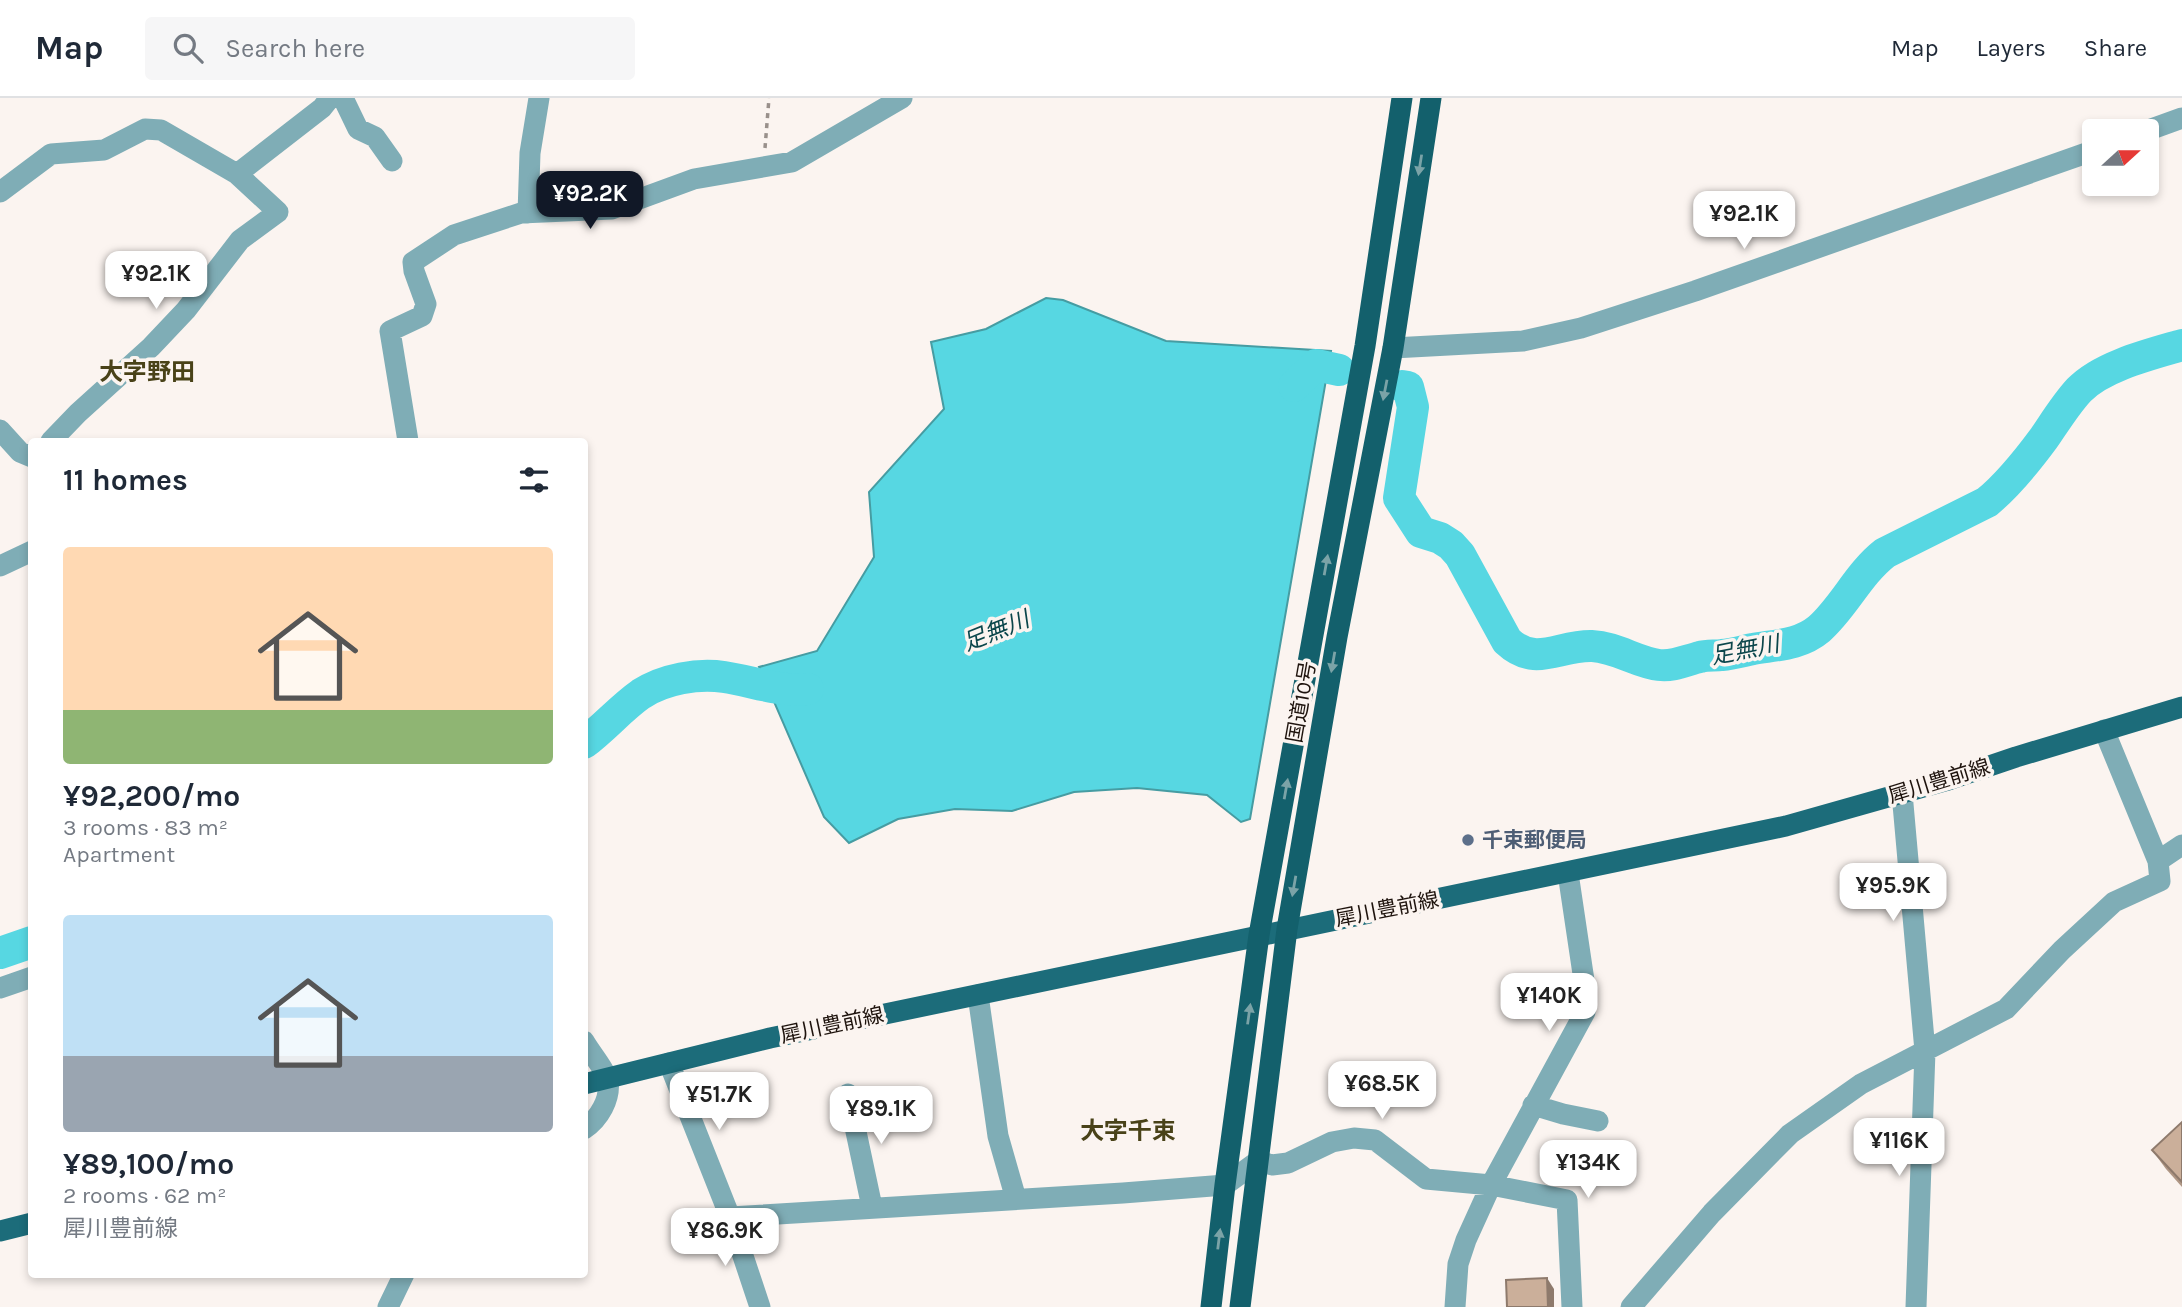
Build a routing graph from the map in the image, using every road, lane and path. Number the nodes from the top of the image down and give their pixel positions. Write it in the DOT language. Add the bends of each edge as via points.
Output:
graph roads {
  1 [pos="330,98"];
  2 [pos="343,98"];
  3 [pos="539,98"];
  4 [pos="769,98"];
  5 [pos="902,98"];
  6 [pos="1402,98"];
  7 [pos="1431,98"];
  8 [pos="2182,118"];
  9 [pos="2160,126"];
  10 [pos="2082,155"];
  11 [pos="392,161"];
  12 [pos="763,168"];
  13 [pos="237,174"];
  14 [pos="0,192"];
  15 [pos="528,213"];
  16 [pos="1393,348"];
  17 [pos="0,430"];
  18 [pos="54,438"];
  19 [pos="408,438"];
  20 [pos="28,455"];
  21 [pos="28,553"];
  22 [pos="0,566"];
  23 [pos="2182,706"];
  24 [pos="2104,730"];
  25 [pos="1902,793"];
  26 [pos="2182,845"];
  27 [pos="2158,861"];
  28 [pos="1568,873"];
  29 [pos="1287,929"];
  30 [pos="1259,935"];
  31 [pos="28,978"];
  32 [pos="0,988"];
  33 [pos="978,995"];
  34 [pos="588,1047"];
  35 [pos="1925,1051"];
  36 [pos="669,1063"];
  37 [pos="608,1079"];
  38 [pos="588,1083"];
  39 [pos="848,1094"];
  40 [pos="1533,1105"];
  41 [pos="1598,1121"];
  42 [pos="588,1125"];
  43 [pos="1258,1161"];
  44 [pos="1225,1185"];
  45 [pos="1490,1185"];
  46 [pos="1016,1199"];
  47 [pos="873,1207"];
  48 [pos="730,1217"];
  49 [pos="28,1224"];
  50 [pos="0,1231"];
  51 [pos="402,1278"];
  52 [pos="388,1307"];
  53 [pos="760,1307"];
  54 [pos="1211,1307"];
  55 [pos="1240,1307"];
  56 [pos="1455,1307"];
  57 [pos="1572,1307"];
  58 [pos="1631,1307"];
  59 [pos="1916,1307"];
  1 -- 13 [label="street"];
  2 -- 11 [label="street" via="358,129 375,137"];
  3 -- 15 [label="street" via="530,153"];
  4 -- 12 [label="path"];
  5 -- 12 [label="street" via="792,162"];
  30 -- 6 [label="highway, 国道10号, one-way" via="1365,346"];
  7 -- 16 [label="highway, 国道10号, one-way"];
  8 -- 9 [label="street"];
  10 -- 16 [label="street" via="1581,328 1523,341"];
  12 -- 15 [label="street" via="694,179 612,209"];
  13 -- 14 [label="street" via="161,130 145,129 104,150 51,154"];
  13 -- 18 [label="street" via="278,212 240,240 186,310"];
  15 -- 19 [label="street" via="454,235 413,262 425,304 422,316 390,331"];
  16 -- 29 [label="highway, 国道10号, one-way"];
  17 -- 20 [label="street"];
  21 -- 22 [label="street"];
  23 -- 24 [label="main road, 犀川豊前線"];
  24 -- 25 [label="main road, 犀川豊前線"];
  24 -- 27 [label="street"];
  25 -- 28 [label="main road, 犀川豊前線" via="1786,826"];
  25 -- 35 [label="street"];
  26 -- 27 [label="street"];
  27 -- 35 [label="street" via="2160,881 2114,902 2006,1010"];
  28 -- 29 [label="main road, 犀川豊前線"];
  28 -- 40 [label="street" via="1585,1012"];
  29 -- 30 [label="main road, 犀川豊前線"];
  29 -- 43 [label="highway, 国道10号"];
  30 -- 33 [label="main road, 犀川豊前線"];
  44 -- 30 [label="highway, 国道10号, one-way"];
  31 -- 32 [label="street"];
  33 -- 36 [label="main road, 犀川豊前線"];
  33 -- 46 [label="street" via="998,1136"];
  34 -- 37 [label="street"];
  35 -- 58 [label="street" via="1861,1084 1790,1134 1712,1213"];
  35 -- 59 [label="street"];
  36 -- 37 [label="main road, 犀川豊前線"];
  36 -- 48 [label="street"];
  37 -- 38 [label="main road, 犀川豊前線"];
  37 -- 42 [label="street" via="601,1114"];
  39 -- 47 [label="street"];
  40 -- 41 [label="street"];
  40 -- 45 [label="street"];
  43 -- 44 [label="street"];
  43 -- 45 [label="street" via="1287,1163 1332,1142 1375,1140 1426,1179"];
  43 -- 55 [label="highway, 国道10号"];
  44 -- 46 [label="street"];
  54 -- 44 [label="highway, 国道10号, one-way"];
  45 -- 56 [label="street" via="1458,1264"];
  45 -- 57 [label="street" via="1567,1200"];
  46 -- 47 [label="street"];
  47 -- 48 [label="street"];
  48 -- 53 [label="street"];
  49 -- 50 [label="main road"];
  51 -- 52 [label="street"];
}
